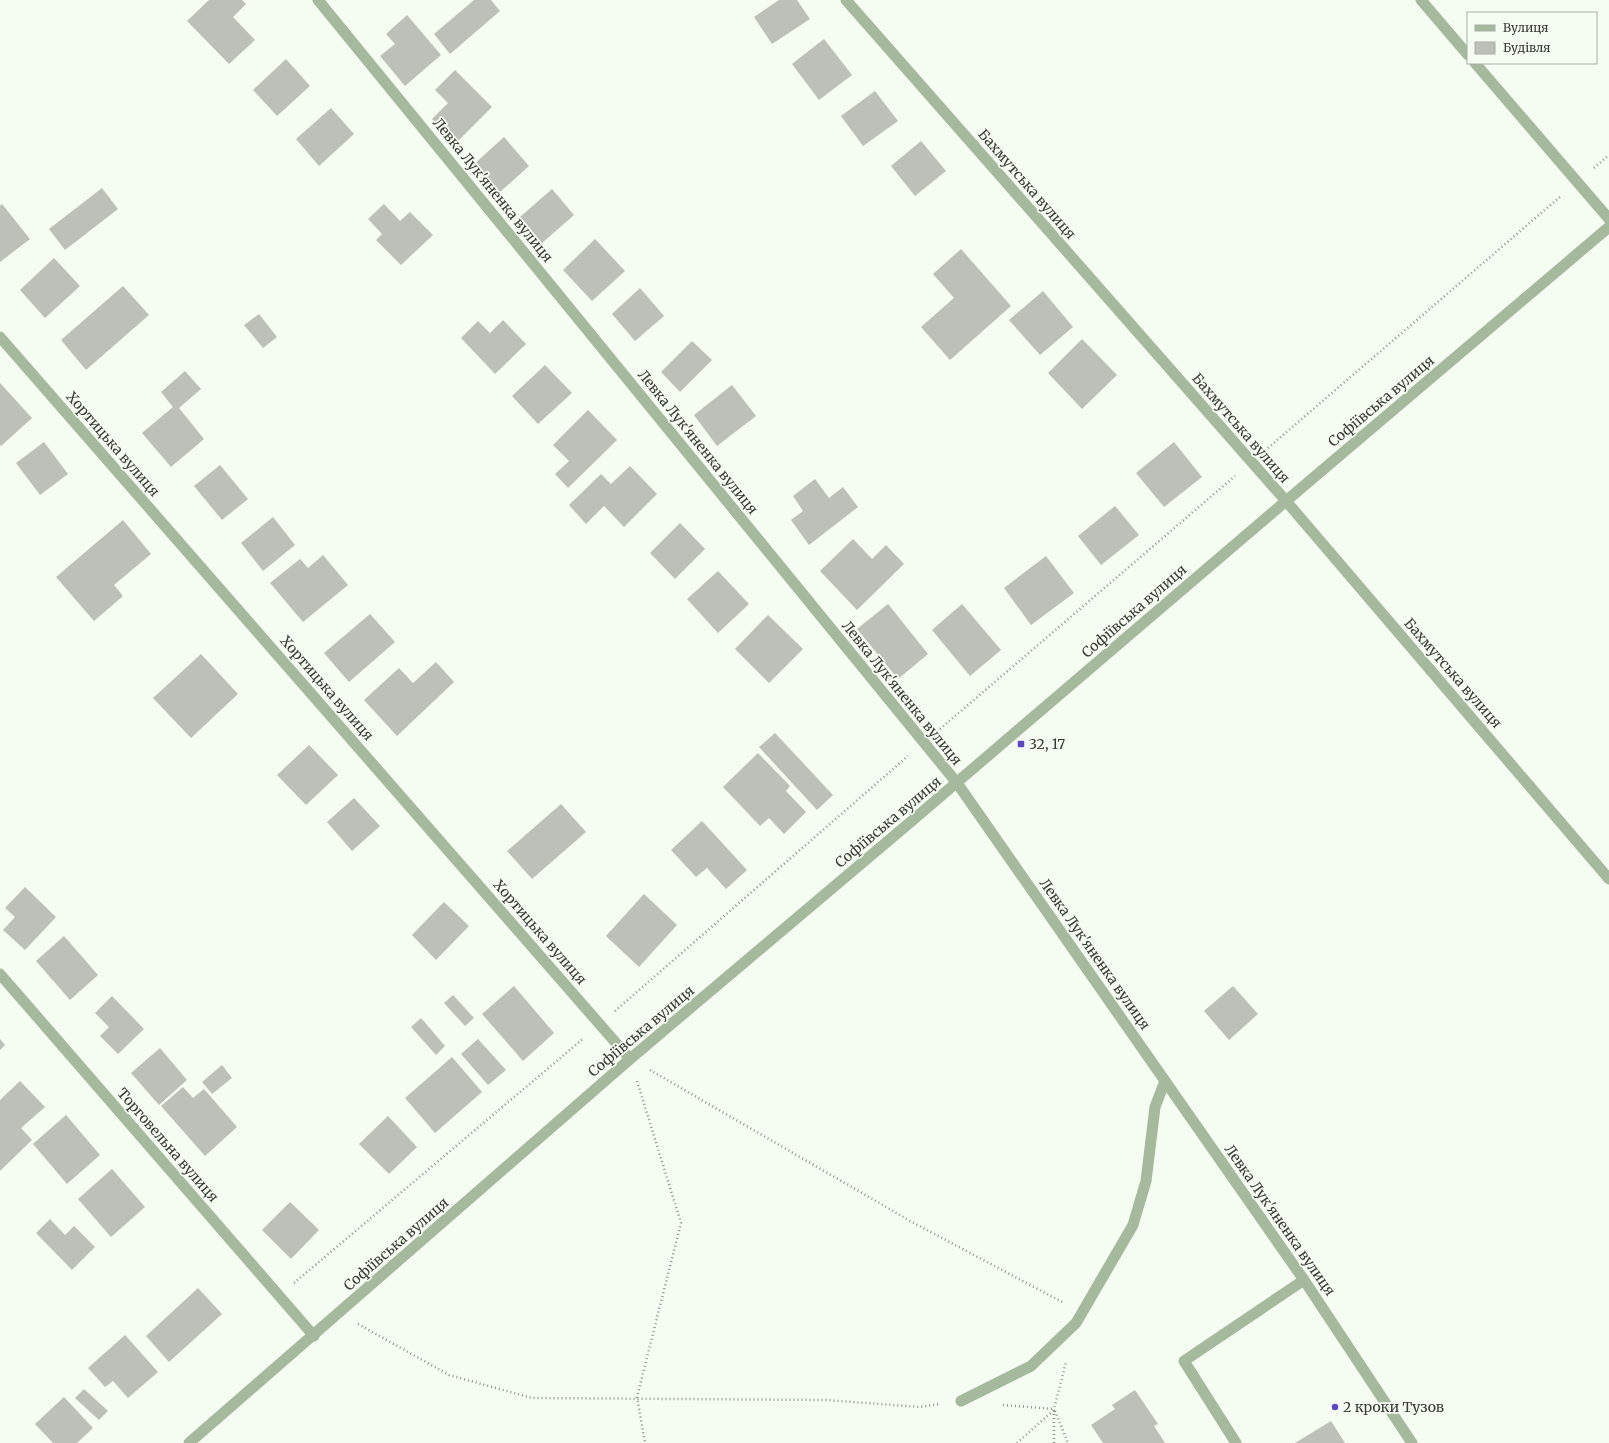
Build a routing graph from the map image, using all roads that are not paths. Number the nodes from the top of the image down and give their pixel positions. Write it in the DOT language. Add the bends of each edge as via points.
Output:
graph roads {
  1 [pos="318,0"];
  2 [pos="846,0"];
  3 [pos="1421,0"];
  4 [pos="1467,54"];
  5 [pos="1476,64"];
  6 [pos="1609,219"];
  7 [pos="1609,227"];
  8 [pos="0,337"];
  9 [pos="1286,501"];
  10 [pos="957,783"];
  11 [pos="1609,879"];
  12 [pos="0,974"];
  13 [pos="630,1059"];
  14 [pos="1165,1081"];
  15 [pos="1304,1280"];
  16 [pos="314,1336"];
  17 [pos="961,1401"];
  18 [pos="189,1443"];
  19 [pos="1236,1443"];
  20 [pos="1412,1443"];
  1 -- 10 [label="street, Левка Лук'яненка вулиця"];
  2 -- 9 [label="street, Бахмутська вулиця"];
  3 -- 4 [label="street"];
  5 -- 6 [label="street"];
  7 -- 9 [label="street, Софіївська вулиця"];
  8 -- 13 [label="street, Хортицька вулиця"];
  9 -- 10 [label="street, Софіївська вулиця"];
  9 -- 11 [label="street, Бахмутська вулиця"];
  10 -- 13 [label="street, Софіївська вулиця"];
  10 -- 14 [label="street, Левка Лук'яненка вулиця"];
  12 -- 16 [label="street, Торговельна вулиця"];
  13 -- 16 [label="street, Софіївська вулиця"];
  14 -- 15 [label="street, Левка Лук'яненка вулиця"];
  14 -- 17 [label="street" via="1155,1107 1146,1181 1133,1225 1076,1323 1031,1366"];
  15 -- 19 [label="street" via="1184,1361"];
  15 -- 20 [label="street, Левка Лук'яненка вулиця"];
  16 -- 18 [label="street, Софіївська вулиця"];
}
